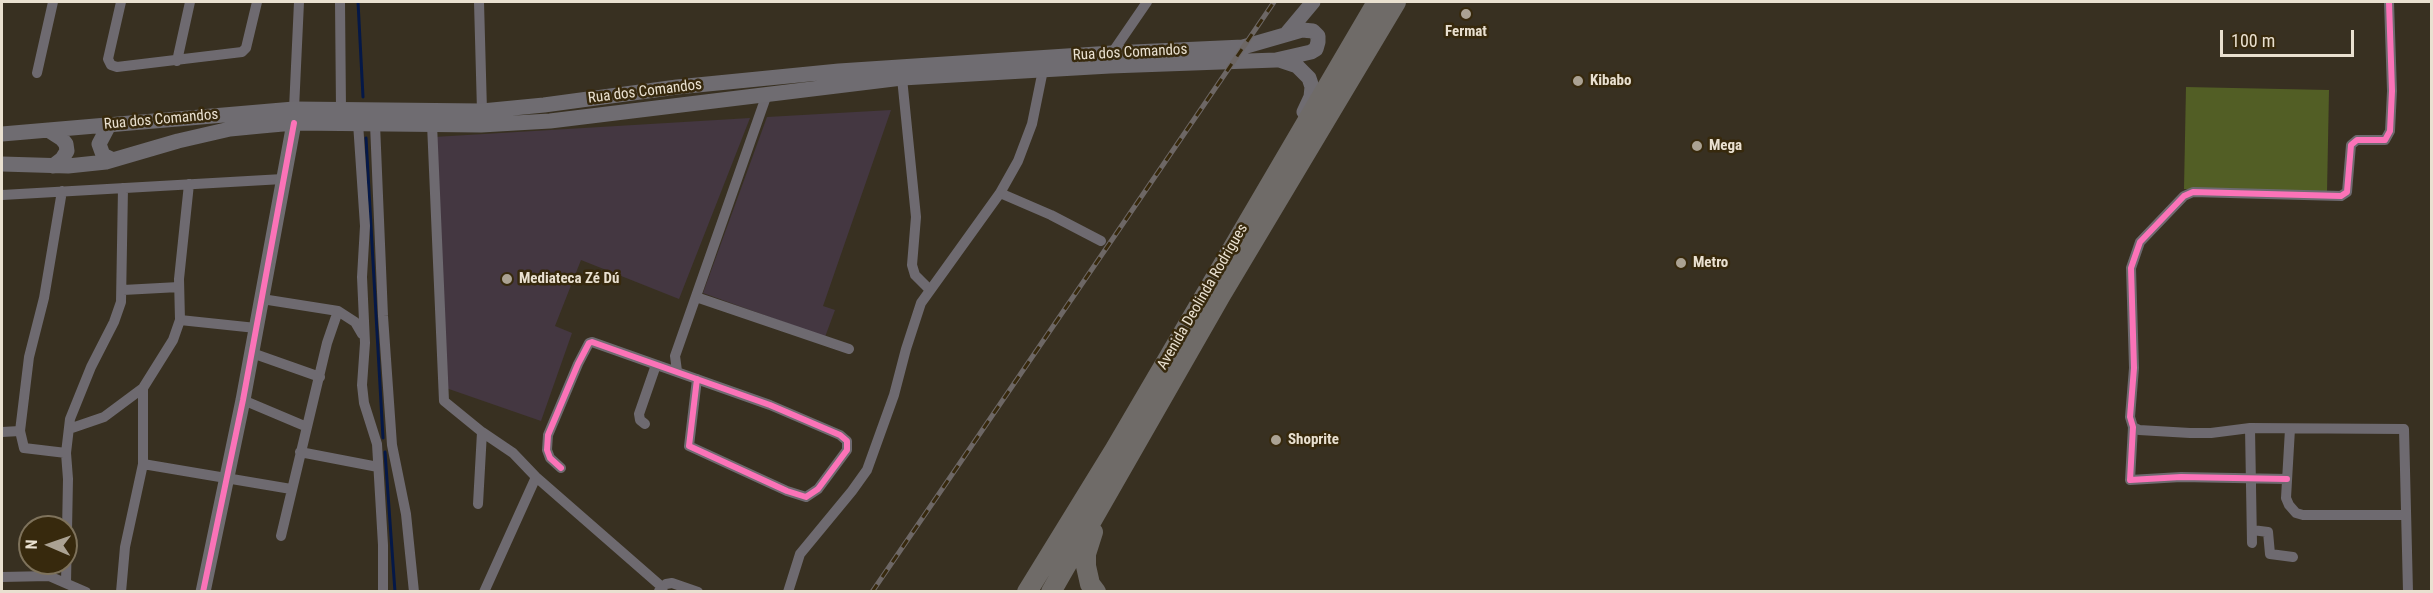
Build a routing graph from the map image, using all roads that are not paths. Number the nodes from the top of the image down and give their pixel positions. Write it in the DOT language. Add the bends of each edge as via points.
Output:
graph roads {
  1 [pos="53,2"];
  2 [pos="120,2"];
  3 [pos="190,2"];
  4 [pos="257,2"];
  5 [pos="299,2"];
  6 [pos="340,2"];
  7 [pos="479,2"];
  8 [pos="1147,2"];
  9 [pos="1313,2"];
  10 [pos="1377,2"];
  11 [pos="1396,2"];
  12 [pos="2389,2"];
  13 [pos="1287,33"];
  14 [pos="1112,53"];
  15 [pos="1276,60"];
  16 [pos="177,61"];
  17 [pos="1043,70"];
  18 [pos="37,73"];
  19 [pos="902,78"];
  20 [pos="767,94"];
  21 [pos="341,109"];
  22 [pos="482,111"];
  23 [pos="294,116"];
  24 [pos="358,123"];
  25 [pos="375,123"];
  26 [pos="432,124"];
  27 [pos="109,125"];
  28 [pos="48,130"];
  29 [pos="2,134"];
  30 [pos="1283,159"];
  31 [pos="114,160"];
  32 [pos="2,164"];
  33 [pos="53,166"];
  34 [pos="284,179"];
  35 [pos="189,184"];
  36 [pos="123,188"];
  37 [pos="62,191"];
  38 [pos="1000,193"];
  39 [pos="2,195"];
  40 [pos="1101,241"];
  41 [pos="179,287"];
  42 [pos="123,290"];
  43 [pos="930,290"];
  44 [pos="696,297"];
  45 [pos="262,299"];
  46 [pos="338,311"];
  47 [pos="180,320"];
  48 [pos="256,328"];
  49 [pos="365,343"];
  50 [pos="849,350"];
  51 [pos="252,353"];
  52 [pos="675,356"];
  53 [pos="659,366"];
  54 [pos="677,371"];
  55 [pos="320,377"];
  56 [pos="697,379"];
  57 [pos="143,388"];
  58 [pos="243,400"];
  59 [pos="645,424"];
  60 [pos="307,427"];
  61 [pos="2133,427"];
  62 [pos="2250,428"];
  63 [pos="69,429"];
  64 [pos="2290,429"];
  65 [pos="20,431"];
  66 [pos="2,432"];
  67 [pos="482,432"];
  68 [pos="384,445"];
  69 [pos="300,452"];
  70 [pos="66,453"];
  71 [pos="143,464"];
  72 [pos="378,467"];
  73 [pos="561,468"];
  74 [pos="536,477"];
  75 [pos="2250,477"];
  76 [pos="2287,479"];
  77 [pos="226,480"];
  78 [pos="291,489"];
  79 [pos="478,504"];
  80 [pos="1101,505"];
  81 [pos="2406,515"];
  82 [pos="2252,530"];
  83 [pos="281,536"];
  84 [pos="2252,543"];
  85 [pos="2293,557"];
  86 [pos="2,577"];
  87 [pos="66,583"];
  88 [pos="660,589"];
  89 [pos="86,591"];
  90 [pos="121,591"];
  91 [pos="203,591"];
  92 [pos="383,591"];
  93 [pos="414,591"];
  94 [pos="484,591"];
  95 [pos="698,591"];
  96 [pos="788,591"];
  97 [pos="1027,591"];
  98 [pos="1051,591"];
  99 [pos="1096,591"];
  100 [pos="2408,591"];
  1 -- 18 [label="street"];
  2 -- 16 [label="street" via="108,59 111,65"];
  3 -- 16 [label="street"];
  4 -- 16 [label="street" via="244,51"];
  5 -- 23 [label="street"];
  6 -- 21 [label="street"];
  7 -- 22 [label="street"];
  8 -- 14 [label="street"];
  9 -- 13 [label="main road"];
  10 -- 30 [label="highway, Avenida Deolinda Rodrigues"];
  11 -- 80 [label="highway, Avenida Deolinda Rodrigues"];
  12 -- 61 [label="street" via="2390,131 2385,140 2357,140 2351,145 2347,192 2341,196 2193,192 2184,196 2140,242 2131,278"];
  13 -- 14 [label="main road, Rua dos Comandos" via="1250,46"];
  13 -- 15 [label="main road" via="1313,31 1318,36 1316,49"];
  14 -- 22 [label="main road, Rua dos Comandos" via="839,70"];
  15 -- 17 [label="main road, Rua dos Comandos"];
  15 -- 30 [label="main road" via="1302,70 1312,87"];
  17 -- 19 [label="main road, Rua dos Comandos"];
  17 -- 38 [label="street" via="1026,141"];
  19 -- 20 [label="main road, Rua dos Comandos"];
  19 -- 43 [label="street" via="916,217 912,265 915,275"];
  20 -- 26 [label="main road, Rua dos Comandos" via="550,121"];
  20 -- 44 [label="street"];
  21 -- 22 [label="main road, Rua dos Comandos"];
  21 -- 23 [label="main road, Rua dos Comandos"];
  23 -- 24 [label="main road, Rua dos Comandos"];
  23 -- 27 [label="main road, Rua dos Comandos"];
  23 -- 31 [label="main road, Rua dos Comandos" via="178,141"];
  23 -- 34 [label="main road"];
  24 -- 25 [label="main road, Rua dos Comandos"];
  24 -- 49 [label="street" via="365,226"];
  25 -- 26 [label="main road, Rua dos Comandos"];
  25 -- 68 [label="street"];
  26 -- 67 [label="street" via="443,396 447,405"];
  27 -- 28 [label="main road, Rua dos Comandos"];
  27 -- 31 [label="main road" via="99,144 103,155"];
  28 -- 29 [label="main road, Rua dos Comandos"];
  28 -- 33 [label="main road" via="62,139 67,151"];
  30 -- 97 [label="highway, Avenida Deolinda Rodrigues" via="1115,449"];
  31 -- 33 [label="main road, Rua dos Comandos"];
  32 -- 33 [label="main road, Rua dos Comandos"];
  34 -- 35 [label="street"];
  34 -- 45 [label="main road"];
  35 -- 36 [label="street"];
  35 -- 41 [label="street"];
  36 -- 37 [label="street"];
  36 -- 42 [label="street"];
  37 -- 39 [label="street"];
  37 -- 65 [label="street" via="44,298 29,357"];
  38 -- 40 [label="street"];
  38 -- 43 [label="street"];
  41 -- 42 [label="street"];
  41 -- 47 [label="street"];
  42 -- 63 [label="street" via="114,322 74,406"];
  43 -- 96 [label="street" via="916,315 894,395 867,470 800,554"];
  44 -- 50 [label="street"];
  44 -- 52 [label="street"];
  45 -- 46 [label="street"];
  45 -- 48 [label="main road"];
  46 -- 49 [label="street" via="355,322"];
  46 -- 55 [label="street"];
  47 -- 48 [label="street"];
  47 -- 57 [label="street" via="168,349"];
  48 -- 51 [label="main road"];
  49 -- 68 [label="street" via="364,403"];
  51 -- 55 [label="street"];
  51 -- 58 [label="main road"];
  52 -- 53 [label="street"];
  52 -- 54 [label="street"];
  53 -- 54 [label="street"];
  53 -- 59 [label="street" via="639,414"];
  53 -- 73 [label="street" via="589,343 548,435 550,458"];
  54 -- 56 [label="street"];
  55 -- 60 [label="street"];
  56 -- 56 [label="street" via="690,446 806,497 818,489 847,450 847,441 840,435"];
  57 -- 63 [label="street" via="104,417"];
  57 -- 71 [label="street"];
  58 -- 60 [label="street"];
  58 -- 77 [label="main road"];
  60 -- 69 [label="street"];
  61 -- 62 [label="street" via="2200,433"];
  61 -- 75 [label="street" via="2133,482"];
  62 -- 64 [label="street"];
  62 -- 75 [label="street"];
  63 -- 70 [label="street"];
  64 -- 76 [label="street"];
  64 -- 81 [label="street" via="2404,429"];
  65 -- 66 [label="street"];
  65 -- 70 [label="street" via="24,448"];
  67 -- 74 [label="street" via="513,453"];
  67 -- 79 [label="street"];
  68 -- 72 [label="street"];
  68 -- 93 [label="street" via="406,514"];
  69 -- 72 [label="street"];
  69 -- 78 [label="street"];
  70 -- 87 [label="street"];
  71 -- 77 [label="street"];
  71 -- 90 [label="street" via="125,547"];
  72 -- 92 [label="street"];
  74 -- 88 [label="street"];
  74 -- 94 [label="street"];
  75 -- 76 [label="street"];
  75 -- 82 [label="street"];
  76 -- 81 [label="street" via="2286,498 2300,515"];
  77 -- 78 [label="street"];
  77 -- 91 [label="main road"];
  78 -- 83 [label="street"];
  80 -- 98 [label="highway, Avenida Deolinda Rodrigues"];
  80 -- 99 [label="highway" via="1086,554 1090,584"];
  81 -- 100 [label="street"];
  82 -- 84 [label="street"];
  82 -- 85 [label="street" via="2268,531 2270,554"];
  86 -- 87 [label="street" via="44,576"];
  87 -- 89 [label="street"];
  88 -- 95 [label="street" via="672,583"];
}
